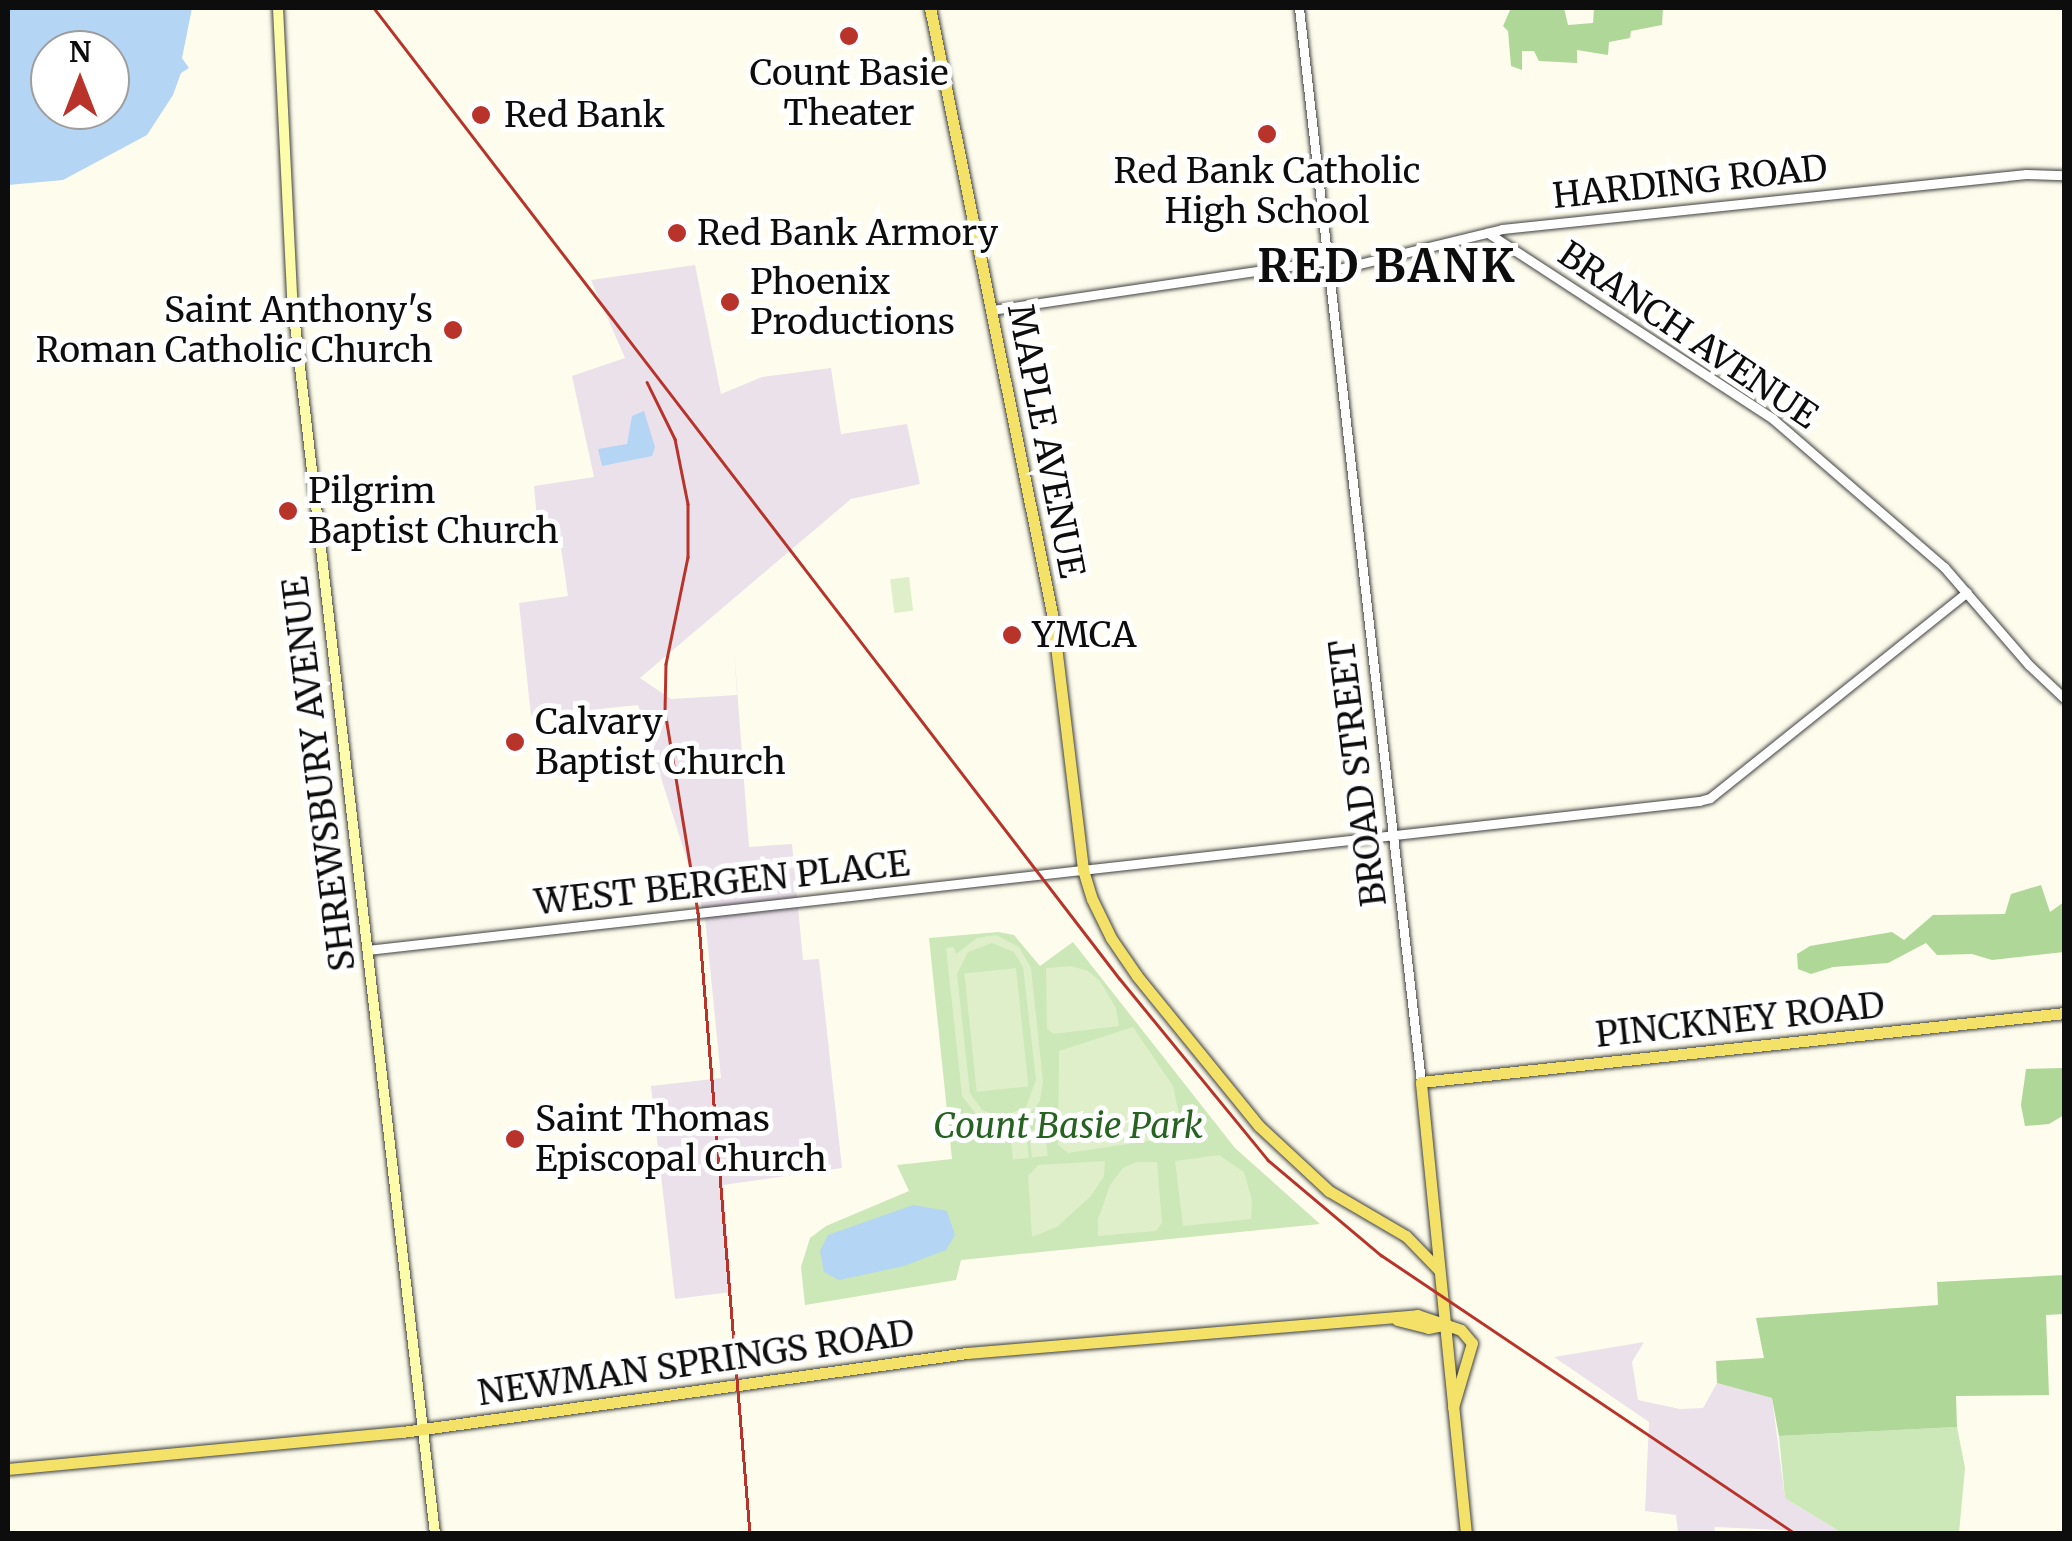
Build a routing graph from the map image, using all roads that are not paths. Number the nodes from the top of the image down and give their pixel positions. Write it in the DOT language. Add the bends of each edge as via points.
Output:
graph roads {
  1 [pos="278,8"];
  2 [pos="930,8"];
  3 [pos="1299,8"];
  4 [pos="2064,175"];
  5 [pos="1488,232"];
  6 [pos="1326,267"];
  7 [pos="992,310"];
  8 [pos="1968,592"];
  9 [pos="2064,698"];
  10 [pos="1393,835"];
  11 [pos="1083,870"];
  12 [pos="367,950"];
  13 [pos="2064,1013"];
  14 [pos="1422,1082"];
  15 [pos="1406,1236"];
  16 [pos="1438,1243"];
  17 [pos="1440,1270"];
  18 [pos="1444,1325"];
  19 [pos="1453,1408"];
  20 [pos="423,1430"];
  21 [pos="8,1469"];
  22 [pos="435,1534"];
  23 [pos="1466,1534"];
  1 -- 12 [label="main road, SHREWSBURY AVENUE" via="292,298"];
  2 -- 7 [label="main road, MAPLE AVENUE"];
  3 -- 6 [label="street, BROAD STREET"];
  4 -- 5 [label="street, HARDING ROAD"];
  5 -- 6 [label="street, HARDING ROAD"];
  5 -- 8 [label="street, BRANCH AVENUE" via="1773,420"];
  6 -- 7 [label="street, HARDING ROAD"];
  6 -- 10 [label="street, BROAD STREET"];
  7 -- 11 [label="main road, MAPLE AVENUE" via="1055,630"];
  8 -- 9 [label="street, BRANCH AVENUE"];
  8 -- 10 [label="street, WEST BERGEN PLACE" via="1710,798"];
  10 -- 11 [label="street, WEST BERGEN PLACE"];
  10 -- 14 [label="street, BROAD STREET"];
  11 -- 12 [label="street, WEST BERGEN PLACE"];
  11 -- 15 [label="main road, MAPLE AVENUE" via="1111,938 1236,1100 1329,1191"];
  12 -- 20 [label="main road, SHREWSBURY AVENUE"];
  13 -- 14 [label="main road, PINCKNEY ROAD"];
  14 -- 16 [label="main road, BROAD STREET"];
  15 -- 16 [label="main road, MAPLE AVENUE"];
  15 -- 17 [label="main road, MAPLE AVENUE"];
  16 -- 17 [label="main road, BROAD STREET"];
  17 -- 18 [label="main road, BROAD STREET"];
  18 -- 19 [label="main road, BROAD STREET"];
  18 -- 19 [label="main road" via="1472,1343"];
  18 -- 20 [label="main road, NEWMAN SPRINGS ROAD" via="1428,1328 1393,1318 967,1352"];
  19 -- 23 [label="main road, BROAD STREET"];
  20 -- 21 [label="main road, NEWMAN SPRINGS ROAD"];
  20 -- 22 [label="main road, SHREWSBURY AVENUE"];
}
